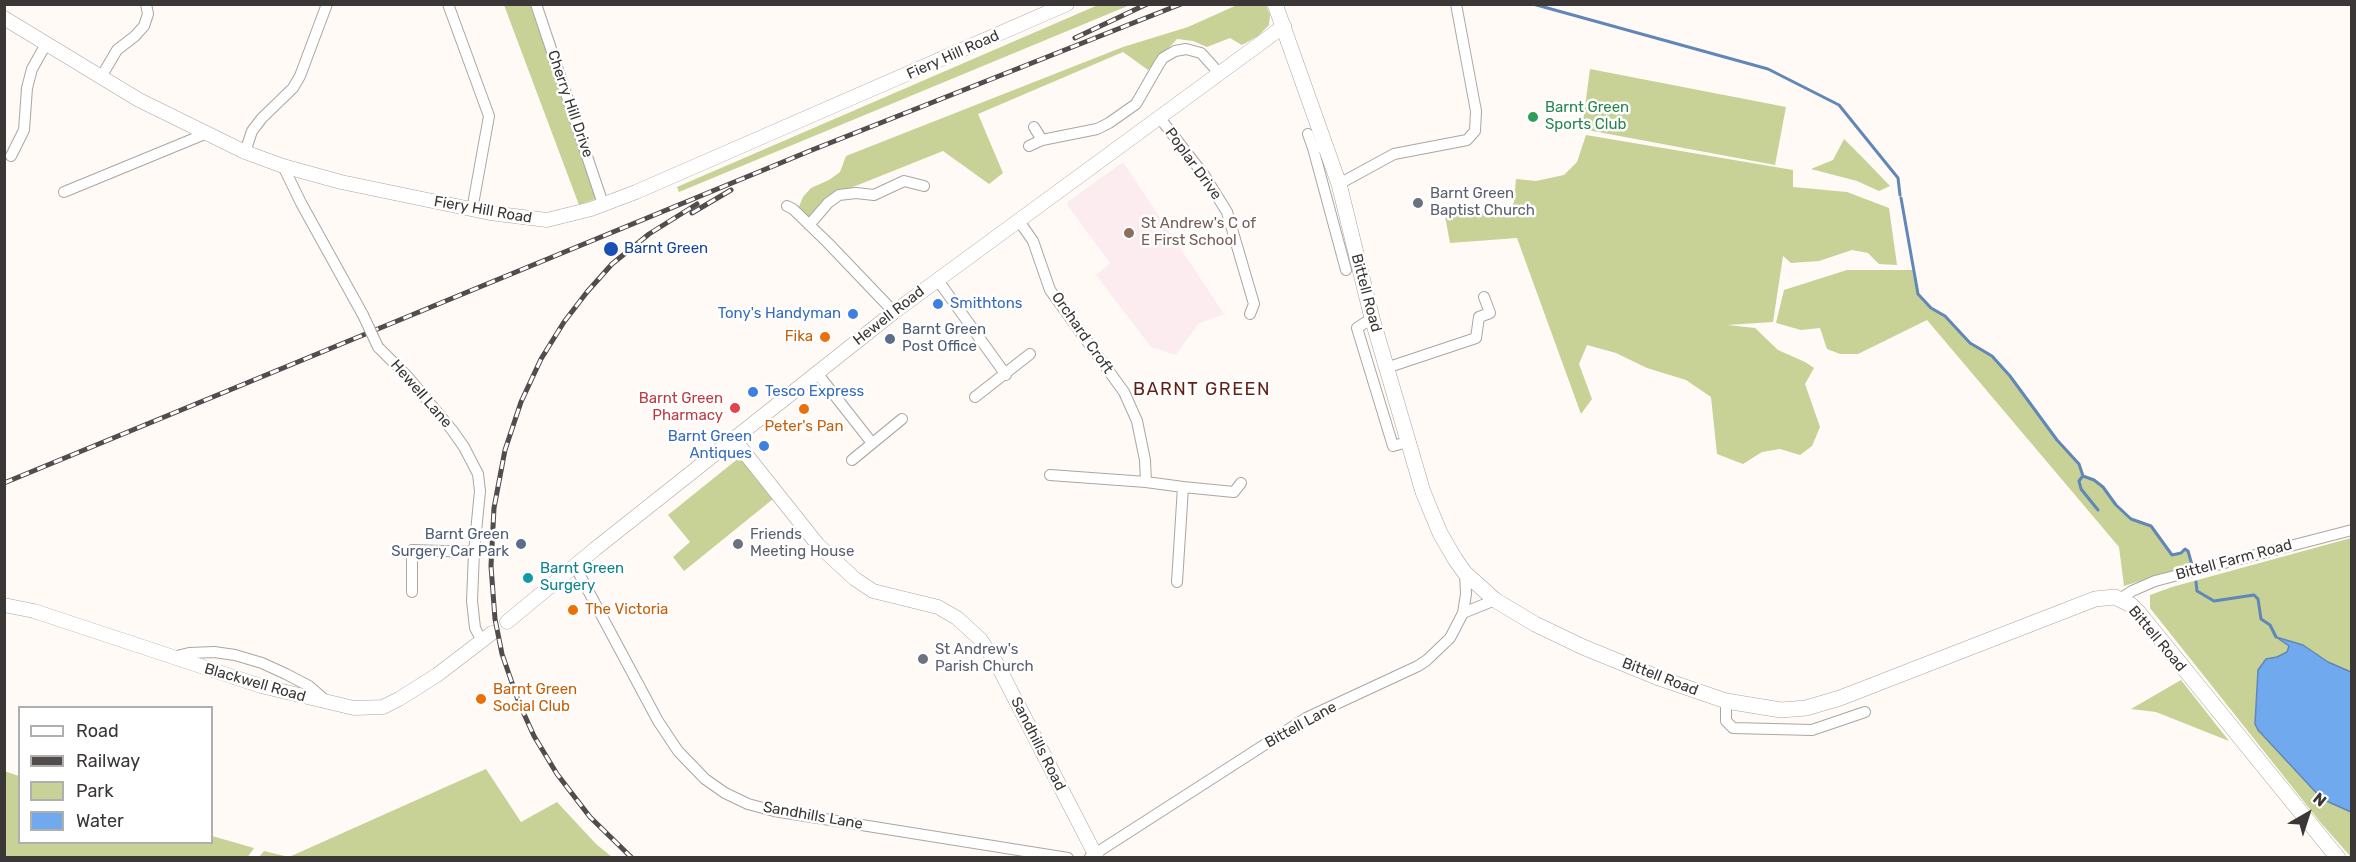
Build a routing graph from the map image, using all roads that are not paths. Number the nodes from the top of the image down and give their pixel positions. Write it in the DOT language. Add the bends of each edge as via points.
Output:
graph roads {
  1 [pos="146,4"];
  2 [pos="327,4"];
  3 [pos="448,4"];
  4 [pos="536,4"];
  5 [pos="1067,4"];
  6 [pos="1275,4"];
  7 [pos="1456,4"];
  8 [pos="4,18"];
  9 [pos="1284,26"];
  10 [pos="46,44"];
  11 [pos="1219,72"];
  12 [pos="101,77"];
  13 [pos="1159,117"];
  14 [pos="1034,127"];
  15 [pos="205,134"];
  16 [pos="1308,134"];
  17 [pos="1042,140"];
  18 [pos="1029,146"];
  19 [pos="1320,147"];
  20 [pos="245,152"];
  21 [pos="11,156"];
  22 [pos="283,166"];
  23 [pos="1339,184"];
  24 [pos="924,186"];
  25 [pos="64,192"];
  26 [pos="603,204"];
  27 [pos="787,206"];
  28 [pos="472,210"];
  29 [pos="1019,221"];
  30 [pos="809,225"];
  31 [pos="1345,238"];
  32 [pos="1346,270"];
  33 [pos="937,279"];
  34 [pos="1484,297"];
  35 [pos="894,312"];
  36 [pos="1250,314"];
  37 [pos="1372,318"];
  38 [pos="1030,354"];
  39 [pos="1386,368"];
  40 [pos="817,373"];
  41 [pos="1006,375"];
  42 [pos="975,397"];
  43 [pos="902,419"];
  44 [pos="733,438"];
  45 [pos="1407,442"];
  46 [pos="872,443"];
  47 [pos="852,460"];
  48 [pos="1050,475"];
  49 [pos="1146,482"];
  50 [pos="1241,483"];
  51 [pos="1183,487"];
  52 [pos="2352,530"];
  53 [pos="474,552"];
  54 [pos="575,566"];
  55 [pos="1466,573"];
  56 [pos="1177,582"];
  57 [pos="412,592"];
  58 [pos="2120,599"];
  59 [pos="1495,600"];
  60 [pos="4,605"];
  61 [pos="1463,613"];
  62 [pos="507,622"];
  63 [pos="487,637"];
  64 [pos="170,658"];
  65 [pos="1726,701"];
  66 [pos="330,704"];
  67 [pos="1865,712"];
  68 [pos="1094,856"];
  69 [pos="1068,858"];
  70 [pos="2338,858"];
  1 -- 12 [label="street" via="144,26 117,50"];
  2 -- 20 [label="street" via="300,76 252,131"];
  3 -- 28 [label="street" via="489,116"];
  4 -- 26 [label="street, Cherry Hill Drive"];
  5 -- 26 [label="street, Fiery Hill Road" via="711,161"];
  6 -- 9 [label="main road, Bittell Road"];
  7 -- 23 [label="street" via="1476,111 1475,131 1467,140 1394,154"];
  8 -- 10 [label="street, Fiery Hill Road"];
  9 -- 11 [label="street, Hewell Road"];
  9 -- 19 [label="main road, Bittell Road"];
  10 -- 12 [label="street, Fiery Hill Road"];
  10 -- 21 [label="street" via="32,69 24,130"];
  11 -- 13 [label="street, Hewell Road"];
  11 -- 17 [label="street" via="1201,53 1175,51 1158,64 1136,104 1109,123"];
  12 -- 15 [label="street, Fiery Hill Road"];
  13 -- 29 [label="street, Hewell Road"];
  13 -- 36 [label="street, Poplar Drive" via="1227,212 1254,304"];
  14 -- 17 [label="street"];
  15 -- 20 [label="street, Fiery Hill Road"];
  15 -- 25 [label="street"];
  16 -- 19 [label="street"];
  17 -- 18 [label="street"];
  19 -- 23 [label="main road, Bittell Road"];
  19 -- 31 [label="street"];
  20 -- 22 [label="street, Fiery Hill Road"];
  22 -- 28 [label="street, Fiery Hill Road"];
  22 -- 53 [label="street, Hewell Lane, bridge" via="378,347 419,389 475,467 480,491"];
  23 -- 31 [label="main road, Bittell Road"];
  24 -- 30 [label="street" via="904,181 874,195 839,195"];
  26 -- 28 [label="street, Fiery Hill Road" via="547,220"];
  27 -- 30 [label="street"];
  29 -- 33 [label="street, Hewell Road"];
  29 -- 49 [label="street, Orchard Croft" via="1033,241 1050,290 1124,392 1137,421"];
  30 -- 35 [label="street"];
  31 -- 32 [label="street"];
  31 -- 37 [label="main road, Bittell Road"];
  33 -- 35 [label="street, Hewell Road"];
  33 -- 41 [label="street"];
  34 -- 39 [label="street" via="1490,313 1479,317 1476,338"];
  35 -- 40 [label="street, Hewell Road"];
  37 -- 39 [label="main road, Bittell Road"];
  37 -- 45 [label="street" via="1357,328 1393,446"];
  38 -- 41 [label="street"];
  39 -- 45 [label="main road, Bittell Road"];
  40 -- 44 [label="street, Hewell Road"];
  40 -- 46 [label="street"];
  41 -- 42 [label="street"];
  43 -- 46 [label="street"];
  44 -- 54 [label="street, Hewell Road"];
  44 -- 68 [label="street, Sandhills Road" via="818,545 855,579 873,591 938,607 980,639 997,664"];
  45 -- 55 [label="main road, Bittell Road" via="1440,533"];
  46 -- 47 [label="street"];
  48 -- 49 [label="street"];
  49 -- 51 [label="street"];
  50 -- 51 [label="street" via="1234,492"];
  51 -- 56 [label="street"];
  52 -- 58 [label="street, Bittell Farm Road" via="2155,581"];
  53 -- 57 [label="street" via="412,550"];
  53 -- 63 [label="street, Hewell Lane" via="475,628"];
  54 -- 62 [label="street, Hewell Road"];
  54 -- 69 [label="street, Sandhills Lane" via="658,722 678,751 725,793 774,811"];
  55 -- 59 [label="main road, Bittell Road"];
  55 -- 61 [label="street, Bittell Lane"];
  58 -- 65 [label="main road, Bittell Road" via="2095,599 1816,705 1781,710"];
  58 -- 70 [label="main road, Bittell Road" via="2139,613"];
  59 -- 61 [label="street"];
  59 -- 65 [label="main road, Bittell Road" via="1583,647"];
  60 -- 64 [label="street, Blackwell Road" via="34,611"];
  61 -- 68 [label="street, Bittell Lane" via="1450,638 1418,666 1306,718"];
  63 -- 66 [label="street, Blackwell Road" via="424,684 383,707"];
  64 -- 66 [label="street, Blackwell Road"];
  64 -- 66 [label="street" via="189,653 235,655 286,674 309,686"];
  65 -- 67 [label="street" via="1726,721 1733,728 1812,730"];
}
